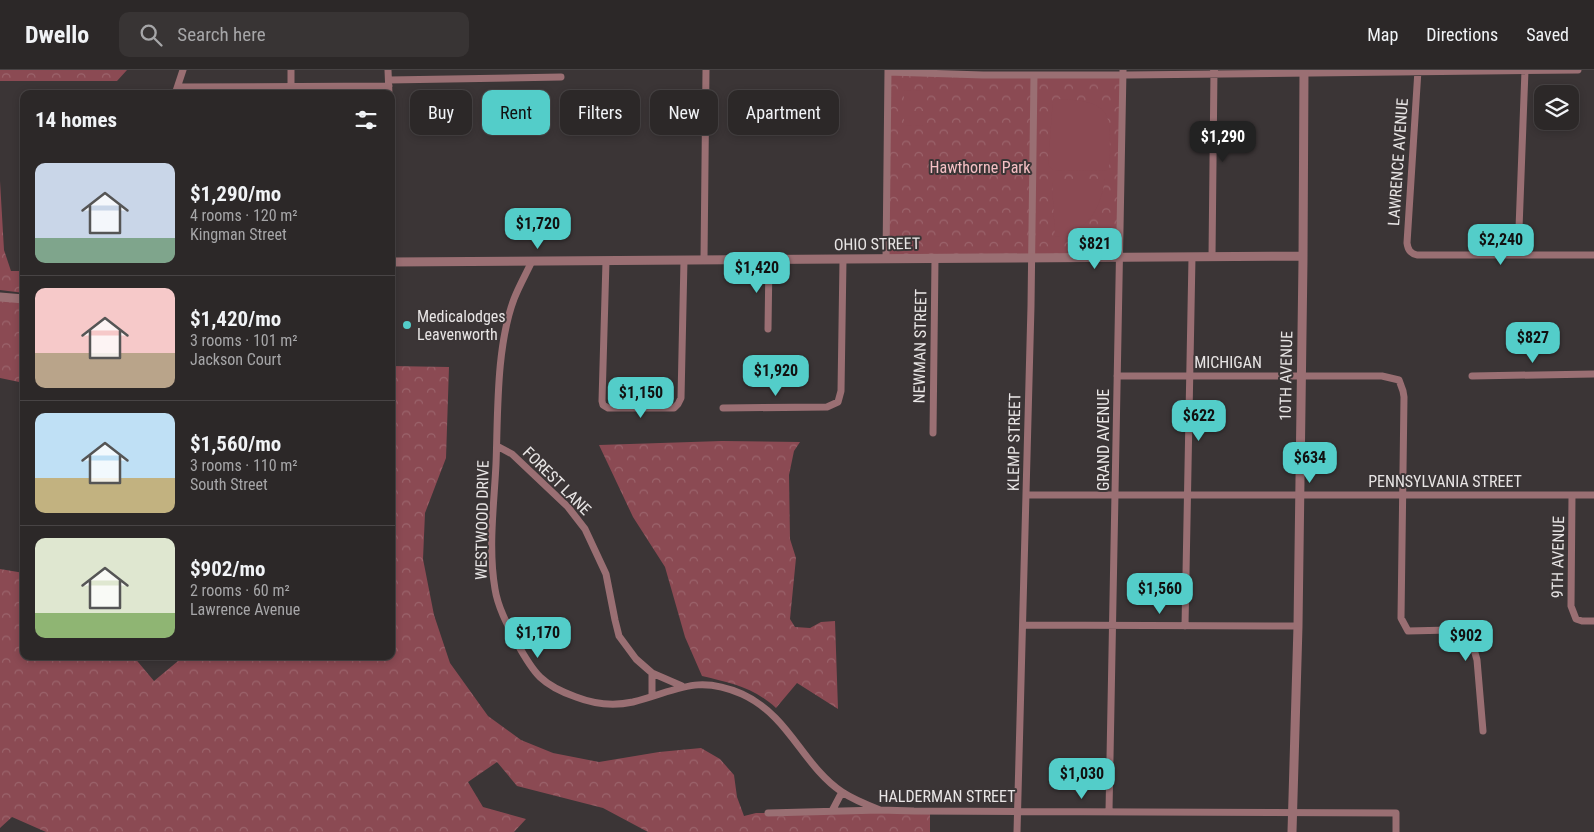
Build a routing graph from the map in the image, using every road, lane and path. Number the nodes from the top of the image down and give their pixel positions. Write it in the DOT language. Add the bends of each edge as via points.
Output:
graph roads {
  1 [pos="183,70"];
  2 [pos="291,70"];
  3 [pos="388,70"];
  4 [pos="479,70"];
  5 [pos="706,70"];
  6 [pos="1525,70"];
  7 [pos="1578,70"];
  8 [pos="888,71"];
  9 [pos="1304,71"];
  10 [pos="1418,71"];
  11 [pos="939,72"];
  12 [pos="1123,72"];
  13 [pos="1214,72"];
  14 [pos="1029,73"];
  15 [pos="562,77"];
  16 [pos="479,78"];
  17 [pos="389,87"];
  18 [pos="177,90"];
  19 [pos="210,90"];
  20 [pos="291,90"];
  21 [pos="1518,255"];
  22 [pos="1594,255"];
  23 [pos="1304,256"];
  24 [pos="1192,257"];
  25 [pos="1212,257"];
  26 [pos="1032,258"];
  27 [pos="1119,258"];
  28 [pos="704,259"];
  29 [pos="886,259"];
  30 [pos="934,259"];
  31 [pos="684,260"];
  32 [pos="769,260"];
  33 [pos="843,260"];
  34 [pos="606,261"];
  35 [pos="395,262"];
  36 [pos="532,262"];
  37 [pos="0,297"];
  38 [pos="20,299"];
  39 [pos="768,329"];
  40 [pos="1594,374"];
  41 [pos="1117,376"];
  42 [pos="1189,376"];
  43 [pos="1472,376"];
  44 [pos="1301,377"];
  45 [pos="723,408"];
  46 [pos="933,433"];
  47 [pos="497,446"];
  48 [pos="1027,495"];
  49 [pos="1300,495"];
  50 [pos="1402,495"];
  51 [pos="1572,495"];
  52 [pos="1594,495"];
  53 [pos="1116,496"];
  54 [pos="1187,496"];
  55 [pos="1594,621"];
  56 [pos="1023,626"];
  57 [pos="1114,626"];
  58 [pos="1185,626"];
  59 [pos="1298,626"];
  60 [pos="652,673"];
  61 [pos="682,686"];
  62 [pos="652,696"];
  63 [pos="1483,731"];
  64 [pos="842,792"];
  65 [pos="880,810"];
  66 [pos="1017,810"];
  67 [pos="832,811"];
  68 [pos="1109,811"];
  69 [pos="1292,812"];
  70 [pos="768,813"];
  71 [pos="1017,832"];
  72 [pos="1292,832"];
  73 [pos="1396,832"];
  1 -- 18 [label="street"];
  2 -- 20 [label="street"];
  3 -- 17 [label="street"];
  4 -- 16 [label="street"];
  5 -- 28 [label="street"];
  6 -- 7 [label="street"];
  6 -- 10 [label="street"];
  6 -- 21 [label="street"];
  8 -- 11 [label="street"];
  8 -- 29 [label="street"];
  9 -- 10 [label="street"];
  9 -- 13 [label="street"];
  9 -- 23 [label="street, 10TH AVENUE"];
  10 -- 21 [label="street, LAWRENCE AVENUE" via="1408,249 1418,255"];
  11 -- 14 [label="street"];
  12 -- 13 [label="street"];
  12 -- 14 [label="street"];
  12 -- 27 [label="street, GRAND AVENUE"];
  13 -- 25 [label="street"];
  14 -- 26 [label="street, KLEMP STREET"];
  15 -- 16 [label="street"];
  16 -- 17 [label="street"];
  17 -- 20 [label="street"];
  18 -- 19 [label="street"];
  19 -- 20 [label="street"];
  21 -- 22 [label="street"];
  23 -- 25 [label="street, OHIO STREET"];
  23 -- 44 [label="street, 10TH AVENUE"];
  24 -- 25 [label="street, OHIO STREET"];
  24 -- 27 [label="street, OHIO STREET"];
  24 -- 42 [label="street"];
  26 -- 27 [label="street, OHIO STREET"];
  26 -- 30 [label="street, OHIO STREET"];
  26 -- 48 [label="street, KLEMP STREET"];
  27 -- 41 [label="street, GRAND AVENUE"];
  28 -- 31 [label="street, OHIO STREET"];
  28 -- 32 [label="street, OHIO STREET"];
  29 -- 30 [label="street, OHIO STREET"];
  29 -- 33 [label="street, OHIO STREET"];
  30 -- 46 [label="street, NEWMAN STREET"];
  31 -- 34 [label="street, OHIO STREET"];
  31 -- 34 [label="street" via="681,398 674,408 608,408 603,405"];
  32 -- 33 [label="street, OHIO STREET"];
  32 -- 39 [label="street"];
  33 -- 45 [label="street" via="839,400 827,407"];
  34 -- 36 [label="street, OHIO STREET"];
  35 -- 36 [label="street, OHIO STREET"];
  36 -- 47 [label="street, WESTWOOD DRIVE" via="514,299 507,323"];
  37 -- 38 [label="street"];
  40 -- 43 [label="street"];
  41 -- 42 [label="street, MICHIGAN"];
  41 -- 53 [label="street, GRAND AVENUE"];
  42 -- 44 [label="street, MICHIGAN"];
  42 -- 54 [label="street"];
  44 -- 49 [label="street, 10TH AVENUE"];
  44 -- 50 [label="street, MICHIGAN" via="1382,376 1399,380 1404,397"];
  47 -- 60 [label="street, FOREST LANE" via="512,454 568,507 585,529 606,574 619,636 636,659"];
  47 -- 62 [label="street, WESTWOOD DRIVE" via="492,556 495,591 507,625 531,668 547,685 595,703 625,703"];
  48 -- 53 [label="street, PENNSYLVANIA STREET"];
  48 -- 56 [label="street, KLEMP STREET"];
  49 -- 50 [label="street, PENNSYLVANIA STREET"];
  49 -- 54 [label="street, PENNSYLVANIA STREET"];
  49 -- 59 [label="street, 10TH AVENUE"];
  50 -- 51 [label="street, PENNSYLVANIA STREET"];
  50 -- 63 [label="street" via="1401,618 1408,631 1450,630 1465,636 1473,646"];
  51 -- 52 [label="street, PENNSYLVANIA STREET"];
  51 -- 55 [label="street, 9TH AVENUE" via="1571,606 1576,619"];
  53 -- 54 [label="street, PENNSYLVANIA STREET"];
  53 -- 57 [label="street, GRAND AVENUE"];
  54 -- 58 [label="street"];
  56 -- 57 [label="street"];
  56 -- 66 [label="street, KLEMP STREET"];
  57 -- 58 [label="street"];
  57 -- 68 [label="street, GRAND AVENUE"];
  58 -- 59 [label="street"];
  59 -- 69 [label="street, 10TH AVENUE"];
  60 -- 61 [label="street, FOREST LANE"];
  60 -- 62 [label="street"];
  61 -- 62 [label="street, WESTWOOD DRIVE"];
  61 -- 64 [label="street, WESTWOOD DRIVE" via="706,684 753,699 772,713 822,774"];
  64 -- 65 [label="street, WESTWOOD DRIVE"];
  64 -- 67 [label="street"];
  65 -- 66 [label="street, HALDERMAN STREET"];
  65 -- 67 [label="street, HALDERMAN STREET"];
  66 -- 68 [label="street, HALDERMAN STREET"];
  66 -- 71 [label="street"];
  67 -- 70 [label="street, HALDERMAN STREET"];
  68 -- 69 [label="street, HALDERMAN STREET"];
  69 -- 72 [label="street, 10TH AVENUE"];
  69 -- 73 [label="street, HALDERMAN STREET" via="1396,813"];
}
